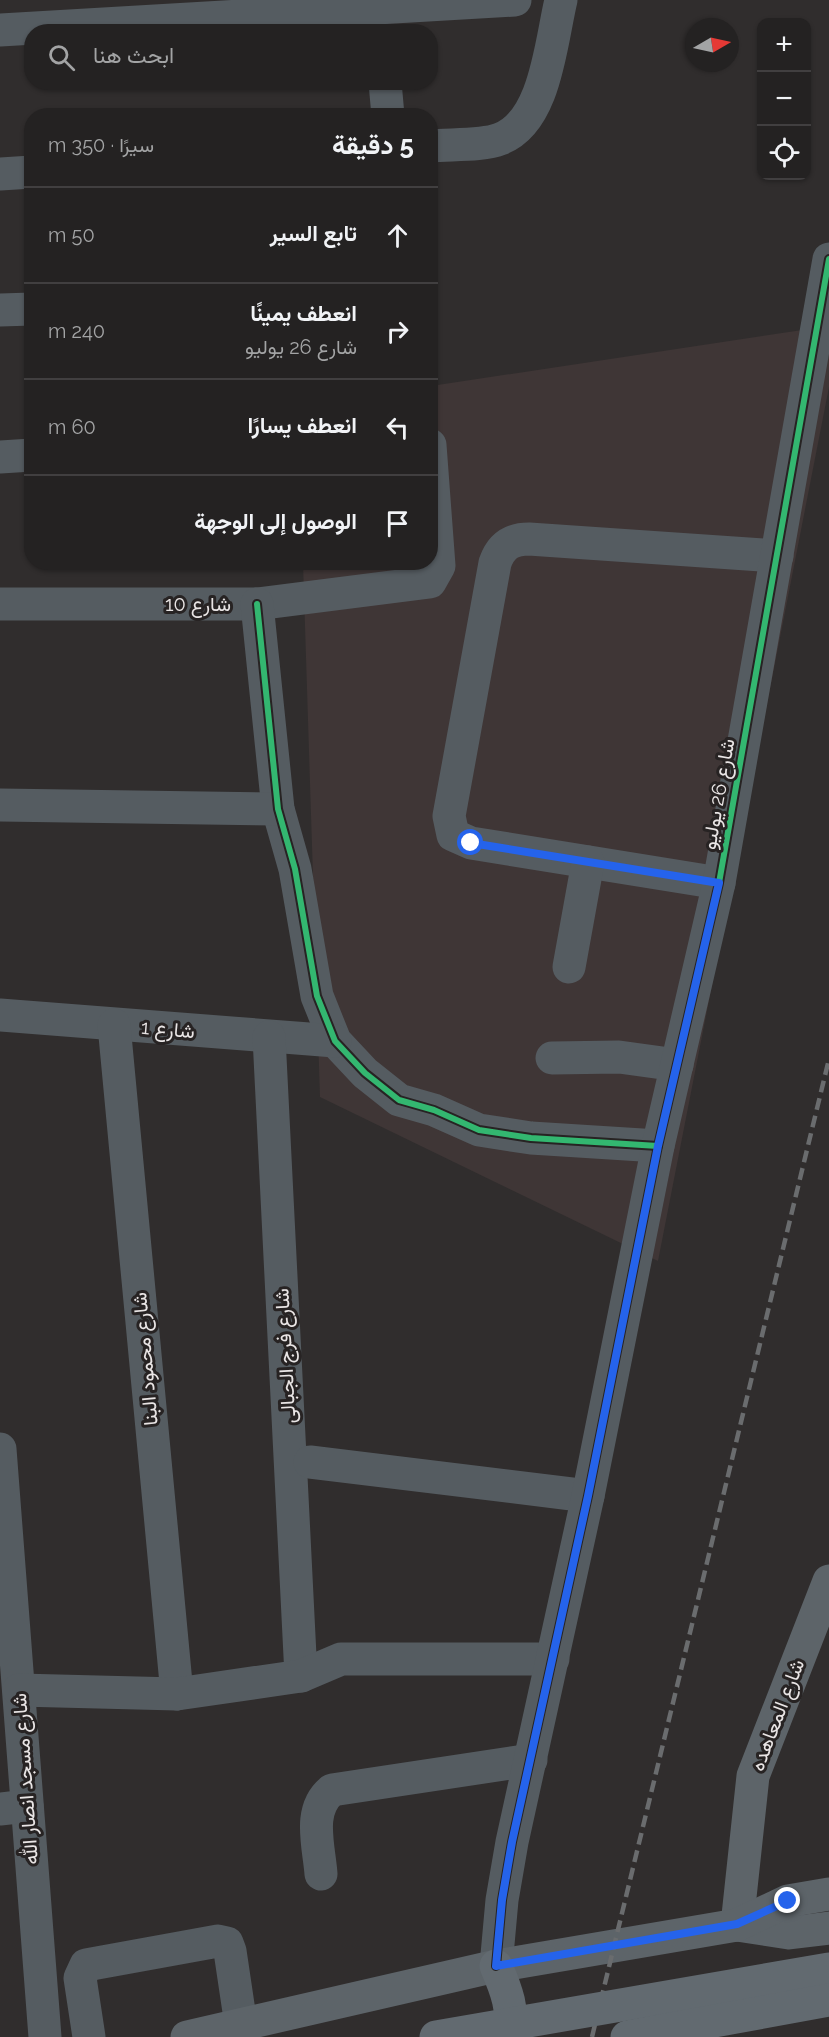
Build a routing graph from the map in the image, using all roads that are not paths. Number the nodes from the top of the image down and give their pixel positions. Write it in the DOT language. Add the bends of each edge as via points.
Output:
graph roads {
  1 [pos="515,0"];
  2 [pos="561,0"];
  3 [pos="377,13"];
  4 [pos="133,24"];
  5 [pos="24,29"];
  6 [pos="0,30"];
  7 [pos="386,90"];
  8 [pos="387,108"];
  9 [pos="438,145"];
  10 [pos="24,172"];
  11 [pos="0,174"];
  12 [pos="829,259"];
  13 [pos="24,309"];
  14 [pos="0,310"];
  15 [pos="24,456"];
  16 [pos="0,457"];
  17 [pos="438,553"];
  18 [pos="777,556"];
  19 [pos="438,568"];
  20 [pos="437,570"];
  21 [pos="0,604"];
  22 [pos="257,604"];
  23 [pos="0,805"];
  24 [pos="278,809"];
  25 [pos="588,862"];
  26 [pos="719,883"];
  27 [pos="569,967"];
  28 [pos="0,1015"];
  29 [pos="114,1025"];
  30 [pos="269,1037"];
  31 [pos="335,1041"];
  32 [pos="552,1058"];
  33 [pos="677,1065"];
  34 [pos="658,1146"];
  35 [pos="0,1449"];
  36 [pos="310,1462"];
  37 [pos="588,1496"];
  38 [pos="2,1503"];
  39 [pos="829,1581"];
  40 [pos="8,1645"];
  41 [pos="553,1659"];
  42 [pos="301,1676"];
  43 [pos="19,1690"];
  44 [pos="177,1694"];
  45 [pos="531,1760"];
  46 [pos="14,1807"];
  47 [pos="321,1874"];
  48 [pos="829,1894"];
  49 [pos="737,1924"];
  50 [pos="829,1928"];
  51 [pos="496,1966"];
  52 [pos="829,1969"];
  53 [pos="829,2000"];
  54 [pos="241,2025"];
  55 [pos="45,2037"];
  56 [pos="89,2037"];
  57 [pos="187,2037"];
  58 [pos="436,2037"];
  59 [pos="509,2037"];
  60 [pos="627,2037"];
  1 -- 3 [label="street"];
  2 -- 9 [label="street" via="539,98 521,126 500,139"];
  3 -- 4 [label="street"];
  5 -- 6 [label="street"];
  7 -- 8 [label="street"];
  10 -- 11 [label="street"];
  12 -- 18 [label="street, شارع 26 يوليو"];
  13 -- 14 [label="street"];
  15 -- 16 [label="street"];
  17 -- 19 [label="street, شارع 10"];
  18 -- 25 [label="street" via="529,539 518,539 499,552 449,826 453,835 471,843"];
  18 -- 26 [label="street, شارع 26 يوليو"];
  20 -- 22 [label="street, شارع 10" via="430,582"];
  21 -- 22 [label="street, شارع 10"];
  22 -- 24 [label="street"];
  23 -- 24 [label="street"];
  24 -- 31 [label="street" via="295,868 317,996"];
  25 -- 26 [label="street"];
  25 -- 27 [label="street"];
  26 -- 33 [label="street, شارع 26 يوليو"];
  28 -- 29 [label="street, شارع 1"];
  29 -- 30 [label="street, شارع 1"];
  29 -- 44 [label="street, شارع محمود البنا"];
  30 -- 31 [label="street, شارع 1"];
  30 -- 42 [label="street, شارع فرج الجبالى"];
  31 -- 34 [label="street" via="365,1073 399,1100 479,1130 531,1138"];
  32 -- 33 [label="street" via="608,1056"];
  33 -- 34 [label="street, شارع 26 يوليو"];
  34 -- 37 [label="street, شارع 26 يوليو"];
  35 -- 38 [label="street, شارع مسجد انصار الله"];
  36 -- 37 [label="street"];
  37 -- 41 [label="street, شارع 26 يوليو"];
  38 -- 40 [label="street, شارع مسجد انصار الله"];
  39 -- 49 [label="main road, شارع المعاهده" via="753,1776"];
  40 -- 43 [label="street, شارع مسجد انصار الله"];
  41 -- 42 [label="street" via="341,1659"];
  41 -- 45 [label="street, شارع 26 يوليو"];
  42 -- 44 [label="street"];
  43 -- 44 [label="street"];
  43 -- 46 [label="street, شارع مسجد انصار الله"];
  45 -- 47 [label="street" via="333,1790 322,1798 317,1810"];
  45 -- 51 [label="street, شارع 26 يوليو" via="502,1900"];
  46 -- 55 [label="street, شارع مسجد انصار الله"];
  48 -- 49 [label="main road" via="788,1901"];
  49 -- 50 [label="main road" via="789,1933"];
  49 -- 51 [label="main road"];
  51 -- 54 [label="main road"];
  51 -- 59 [label="highway" via="509,1995"];
  52 -- 58 [label="highway, bridge"];
  53 -- 60 [label="highway, bridge"];
  54 -- 56 [label="street" via="230,1951 226,1943 218,1941 86,1965 81,1978"];
  54 -- 57 [label="main road"];
}
